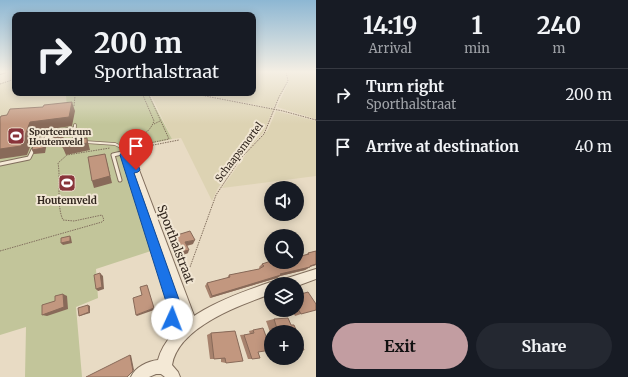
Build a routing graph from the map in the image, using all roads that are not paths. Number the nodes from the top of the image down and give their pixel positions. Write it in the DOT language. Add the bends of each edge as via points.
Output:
graph roads {
  1 [pos="74,134"];
  2 [pos="36,139"];
  3 [pos="125,149"];
  4 [pos="0,164"];
  5 [pos="120,180"];
  6 [pos="316,274"];
  7 [pos="304,278"];
  8 [pos="264,291"];
  9 [pos="193,326"];
  10 [pos="175,343"];
  11 [pos="168,372"];
  12 [pos="141,376"];
  1 -- 2 [label="lane"];
  1 -- 2 [label="lane" via="75,127 38,133"];
  1 -- 3 [label="lane" via="74,140 79,142 115,144"];
  2 -- 4 [label="lane" via="29,158"];
  3 -- 5 [label="lane" via="113,155"];
  3 -- 9 [label="street, Sporthalstraat" via="130,154"];
  3 -- 10 [label="lane" via="124,155 175,308 168,329"];
  6 -- 7 [label="street"];
  8 -- 9 [label="street" via="232,302"];
  9 -- 10 [label="street"];
  10 -- 11 [label="street" via="169,350"];
  11 -- 12 [label="street" via="152,367"];
}
